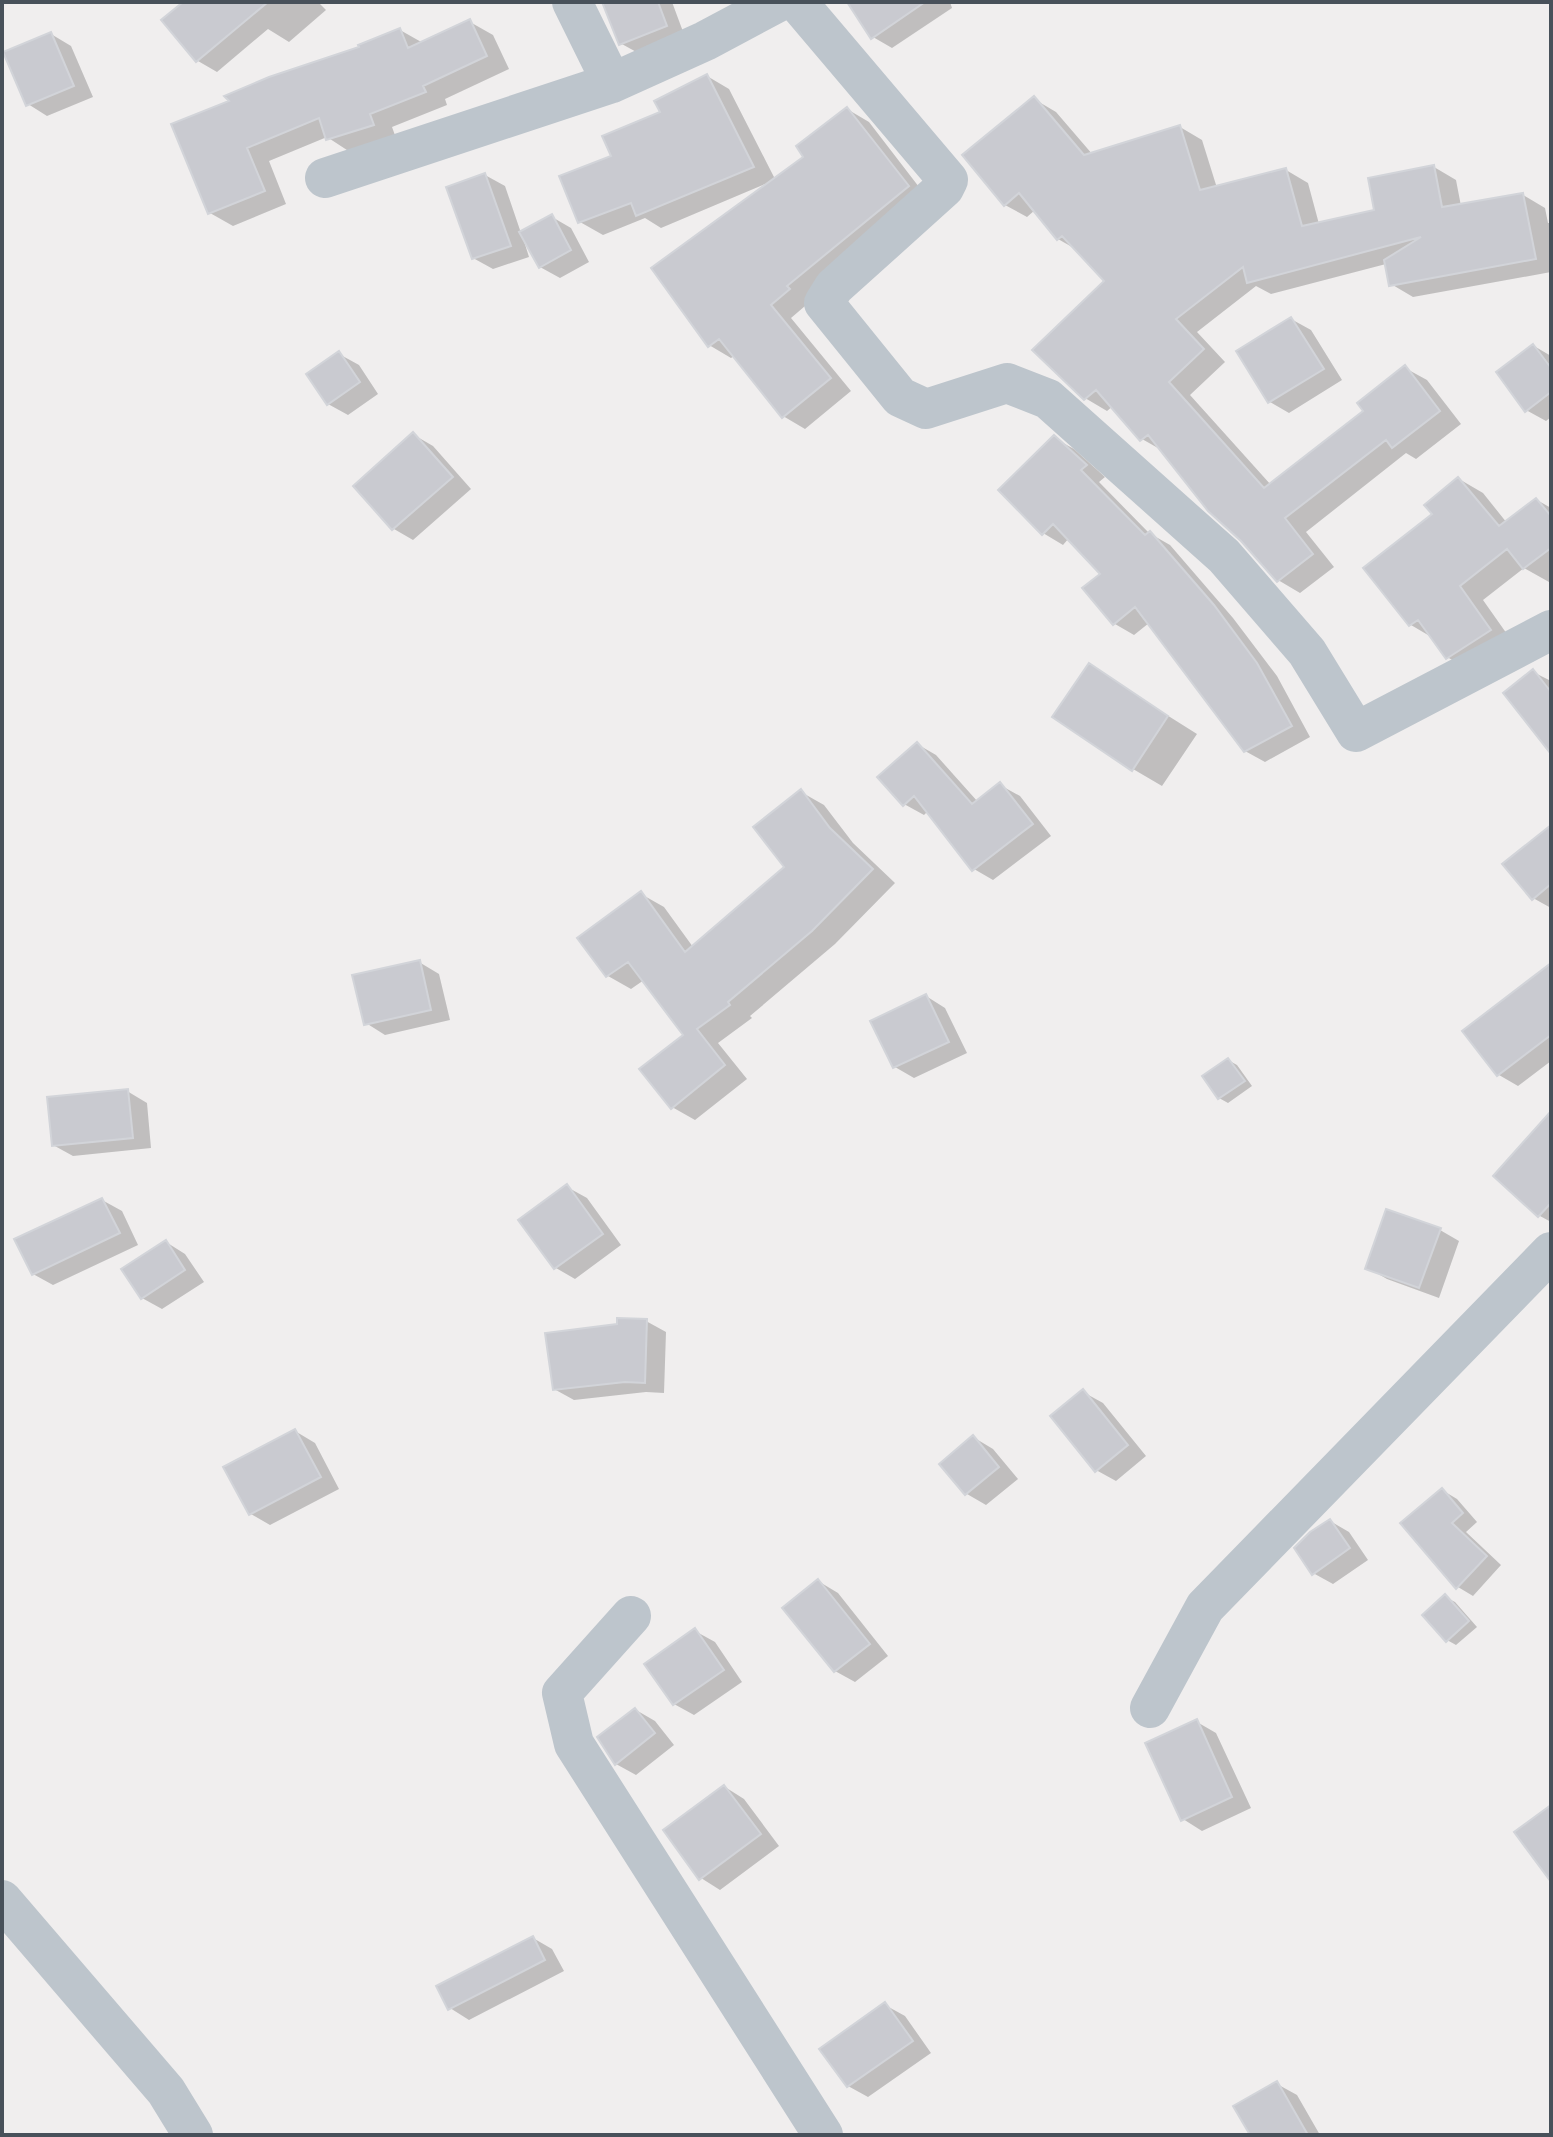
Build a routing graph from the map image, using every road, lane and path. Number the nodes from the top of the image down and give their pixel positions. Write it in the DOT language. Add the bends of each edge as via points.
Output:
graph roads {
  1 [pos="572,2"];
  2 [pos="778,2"];
  3 [pos="794,2"];
  4 [pos="612,83"];
  5 [pos="325,178"];
  6 [pos="1551,630"];
  7 [pos="1551,1252"];
  8 [pos="631,1616"];
  9 [pos="1150,1708"];
  10 [pos="2,1900"];
  11 [pos="193,2135"];
  12 [pos="823,2135"];
  1 -- 4 [label="street"];
  2 -- 4 [label="street"];
  3 -- 6 [label="street" via="948,180 834,287 824,303 900,397 926,409 1007,383 1048,399 1224,556 1307,652 1356,732"];
  4 -- 5 [label="street"];
  7 -- 9 [label="street" via="1205,1607"];
  8 -- 12 [label="street" via="562,1693 574,1744"];
  10 -- 11 [label="street" via="166,2091"];
}
